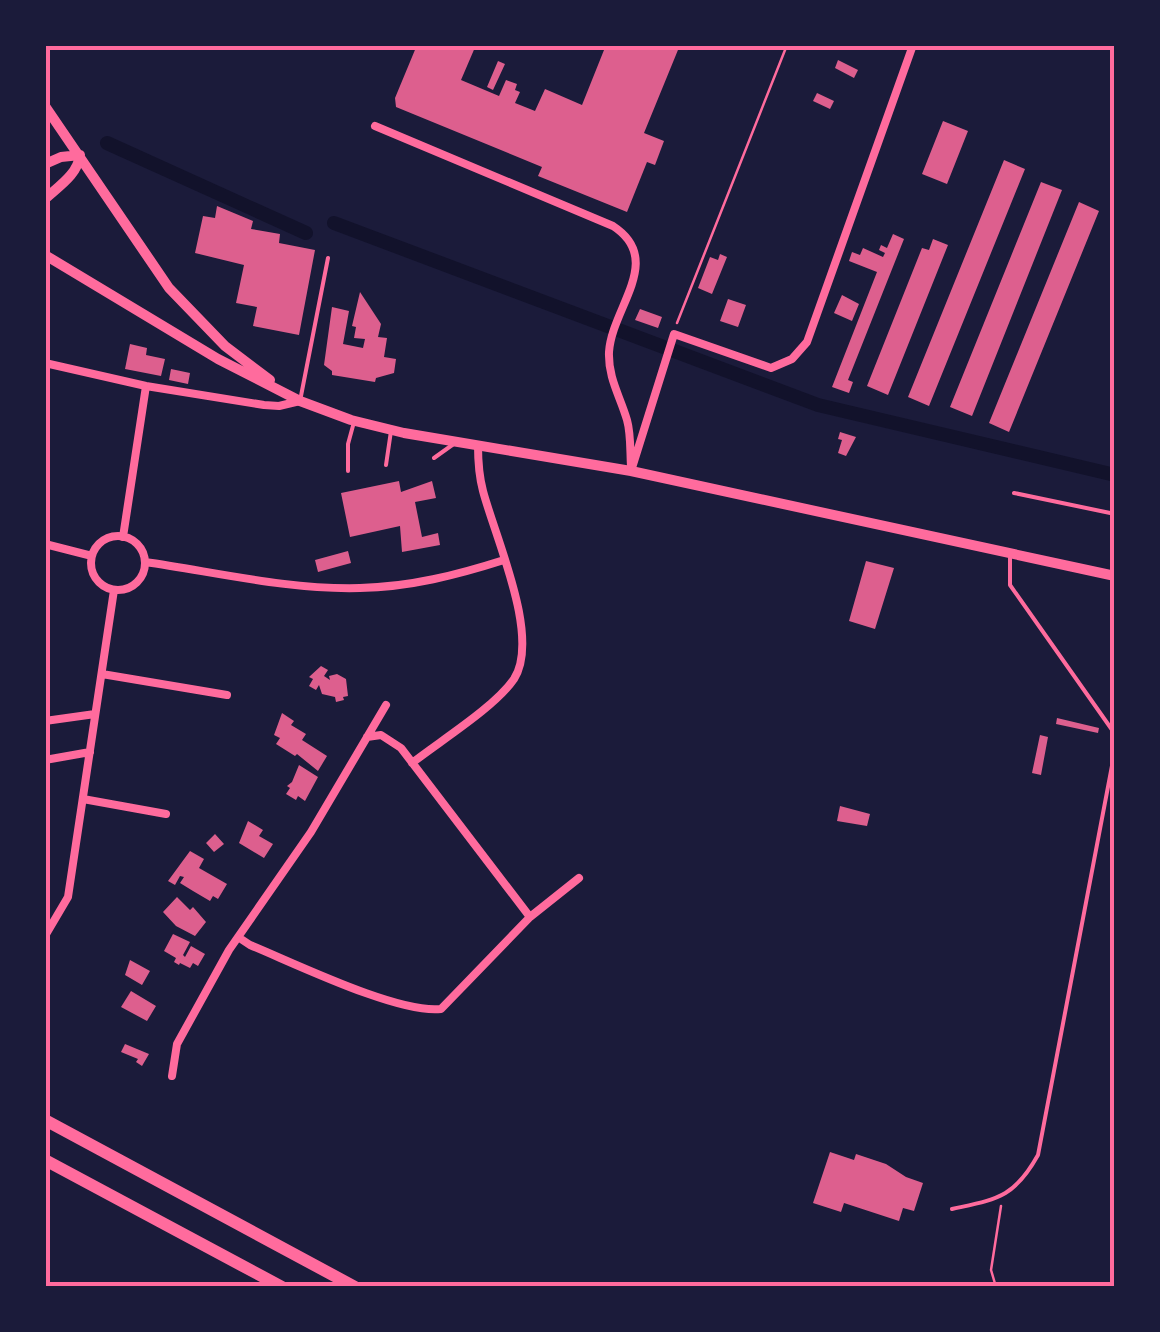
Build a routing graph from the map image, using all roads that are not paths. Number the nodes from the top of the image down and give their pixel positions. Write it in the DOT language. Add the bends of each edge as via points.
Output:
graph roads {
  1 [pos="913,45"];
  2 [pos="45,106"];
  3 [pos="375,126"];
  4 [pos="80,155"];
  5 [pos="45,164"];
  6 [pos="45,199"];
  7 [pos="45,255"];
  8 [pos="328,258"];
  9 [pos="45,362"];
  10 [pos="146,386"];
  11 [pos="282,391"];
  12 [pos="300,401"];
  13 [pos="354,421"];
  14 [pos="391,430"];
  15 [pos="456,442"];
  16 [pos="478,445"];
  17 [pos="434,458"];
  18 [pos="386,465"];
  19 [pos="348,471"];
  20 [pos="631,471"];
  21 [pos="1014,492"];
  22 [pos="1115,514"];
  23 [pos="123,537"];
  24 [pos="45,544"];
  25 [pos="1011,553"];
  26 [pos="92,556"];
  27 [pos="504,560"];
  28 [pos="145,562"];
  29 [pos="1115,576"];
  30 [pos="114,590"];
  31 [pos="102,674"];
  32 [pos="227,694"];
  33 [pos="386,706"];
  34 [pos="96,714"];
  35 [pos="45,721"];
  36 [pos="1115,734"];
  37 [pos="367,737"];
  38 [pos="1115,750"];
  39 [pos="90,752"];
  40 [pos="45,760"];
  41 [pos="412,762"];
  42 [pos="83,799"];
  43 [pos="166,814"];
  44 [pos="580,878"];
  45 [pos="530,916"];
  46 [pos="45,936"];
  47 [pos="238,937"];
  48 [pos="172,1076"];
  49 [pos="45,1120"];
  50 [pos="45,1160"];
  51 [pos="952,1210"];
  52 [pos="282,1287"];
  53 [pos="356,1287"];
  1 -- 20 [label="street" via="808,342 771,368 674,334"];
  2 -- 4 [label="main road"];
  3 -- 20 [label="street" via="612,226 632,244 635,273 609,355 612,386 628,422"];
  4 -- 5 [label="main road"];
  4 -- 6 [label="main road" via="72,174"];
  4 -- 11 [label="main road" via="169,288"];
  7 -- 11 [label="main road"];
  8 -- 12 [label="lane"];
  9 -- 10 [label="street"];
  10 -- 12 [label="street" via="264,405"];
  10 -- 23 [label="street"];
  11 -- 12 [label="main road"];
  12 -- 13 [label="main road"];
  13 -- 14 [label="main road"];
  13 -- 19 [label="lane"];
  14 -- 15 [label="main road"];
  14 -- 18 [label="lane"];
  15 -- 16 [label="main road"];
  15 -- 17 [label="lane"];
  16 -- 20 [label="main road"];
  16 -- 27 [label="street" via="482,489"];
  20 -- 25 [label="main road"];
  21 -- 22 [label="lane"];
  23 -- 26 [label="street" via="101,542"];
  23 -- 28 [label="street" via="138,546"];
  24 -- 26 [label="street"];
  25 -- 29 [label="main road"];
  25 -- 36 [label="lane" via="1010,585"];
  26 -- 30 [label="street" via="98,582"];
  27 -- 28 [label="street" via="417,583 360,588"];
  27 -- 41 [label="street" via="524,649 518,670 498,696"];
  28 -- 30 [label="street" via="139,580"];
  30 -- 31 [label="street"];
  31 -- 32 [label="street"];
  31 -- 34 [label="street"];
  33 -- 37 [label="street"];
  34 -- 35 [label="street"];
  34 -- 39 [label="street"];
  37 -- 41 [label="street" via="391,739"];
  37 -- 47 [label="street"];
  38 -- 51 [label="lane" via="1038,1155 1023,1182 1000,1198"];
  39 -- 40 [label="street"];
  39 -- 42 [label="street"];
  41 -- 45 [label="street"];
  42 -- 43 [label="street"];
  42 -- 46 [label="street" via="68,897"];
  44 -- 45 [label="street"];
  45 -- 47 [label="street" via="441,1009 398,1004"];
  47 -- 48 [label="street" via="177,1044"];
  49 -- 53 [label="highway"];
  50 -- 52 [label="highway"];
}
